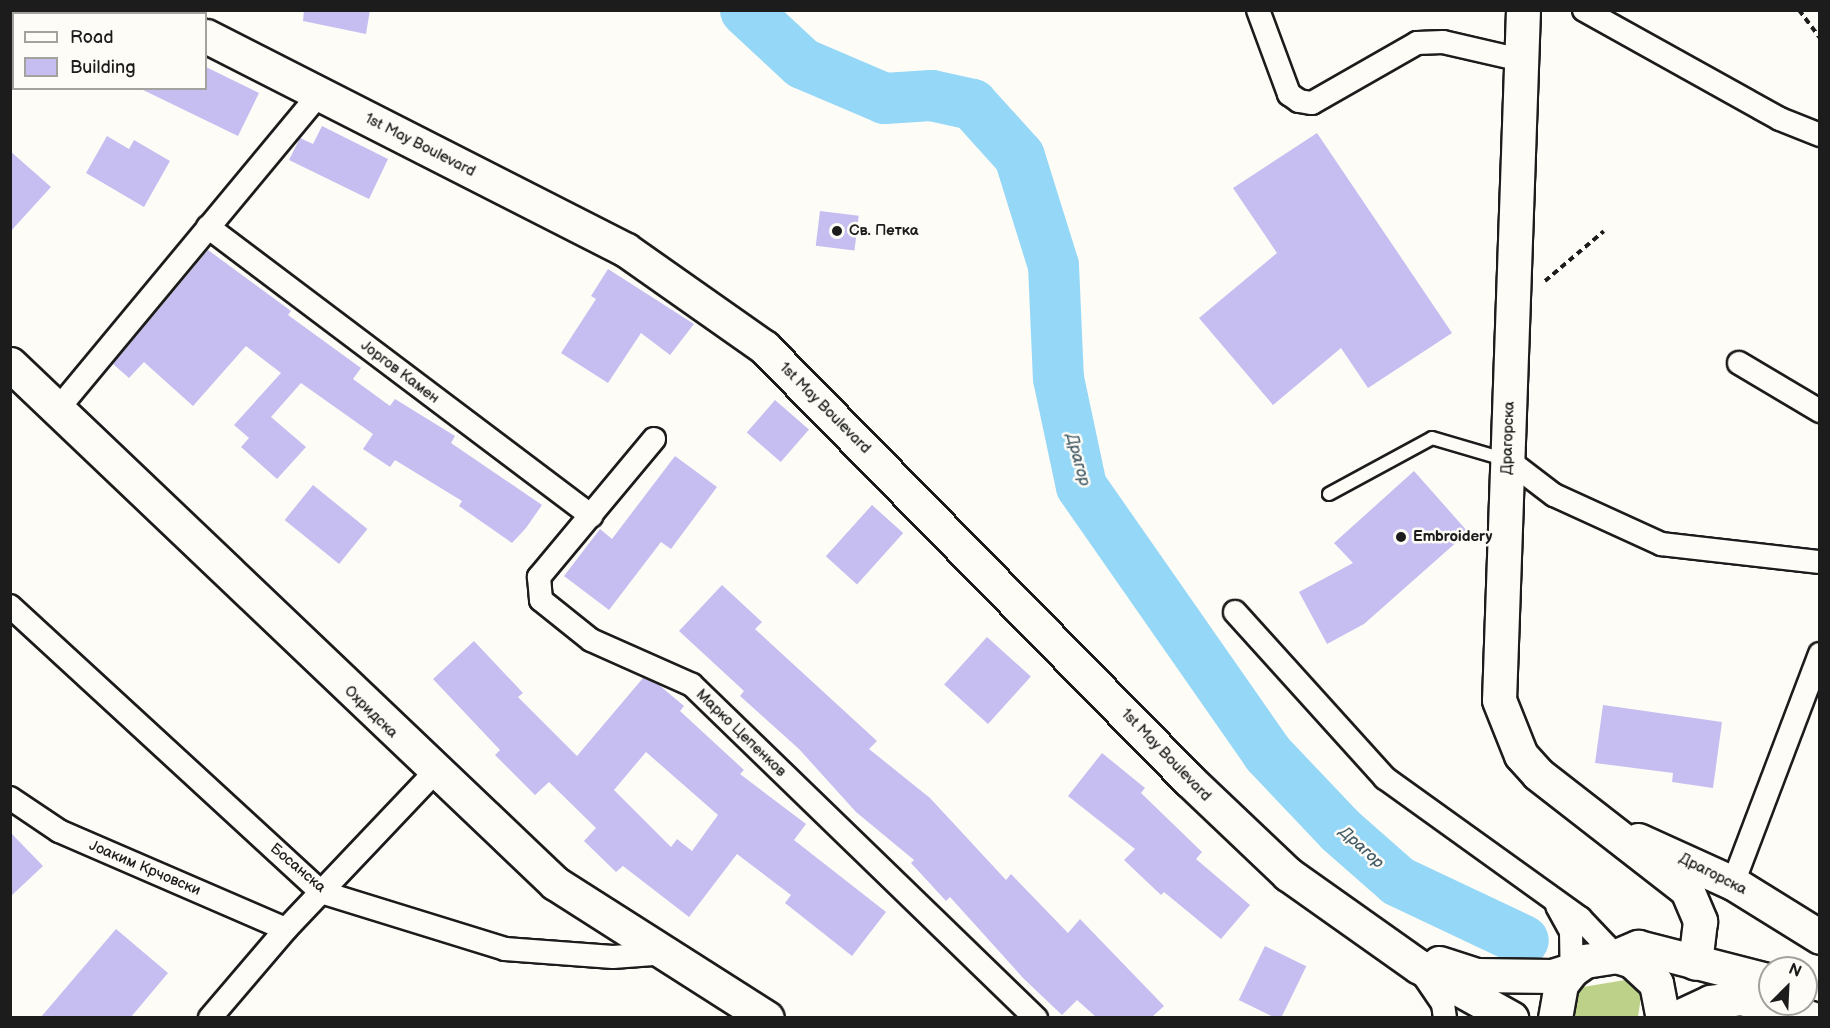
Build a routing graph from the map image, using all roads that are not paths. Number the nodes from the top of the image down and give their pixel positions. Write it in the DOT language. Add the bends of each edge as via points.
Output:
graph roads {
  1 [pos="1258,10"];
  2 [pos="1523,10"];
  3 [pos="1584,10"];
  4 [pos="207,37"];
  5 [pos="1525,61"];
  6 [pos="319,94"];
  7 [pos="1820,135"];
  8 [pos="208,227"];
  9 [pos="1739,363"];
  10 [pos="10,364"];
  11 [pos="57,410"];
  12 [pos="1820,411"];
  13 [pos="654,439"];
  14 [pos="1508,460"];
  15 [pos="1329,494"];
  16 [pos="591,516"];
  17 [pos="1820,562"];
  18 [pos="10,606"];
  19 [pos="1235,612"];
  20 [pos="1820,654"];
  21 [pos="435,773"];
  22 [pos="10,798"];
  23 [pos="1599,826"];
  24 [pos="1733,883"];
  25 [pos="321,891"];
  26 [pos="1549,895"];
  27 [pos="1343,916"];
  28 [pos="286,928"];
  29 [pos="1820,937"];
  30 [pos="1627,952"];
  31 [pos="667,953"];
  32 [pos="1695,963"];
  33 [pos="1418,966"];
  34 [pos="1572,970"];
  35 [pos="1758,978"];
  36 [pos="210,1017"];
  37 [pos="767,1017"];
  38 [pos="1036,1017"];
  39 [pos="1445,1017"];
  40 [pos="1511,1017"];
  41 [pos="1555,1017"];
  42 [pos="1663,1017"];
  43 [pos="1676,1017"];
  44 [pos="1811,1017"];
  1 -- 5 [label="street" via="1289,94 1299,101 1312,103 1417,43 1443,42"];
  2 -- 5 [label="main road, Драгорска"];
  3 -- 7 [label="street" via="1780,119"];
  4 -- 6 [label="main road, 1st May Boulevard"];
  5 -- 14 [label="main road, Драгорска"];
  6 -- 8 [label="street"];
  6 -- 27 [label="main road, 1st May Boulevard" via="626,250 764,346 1189,780 1288,874"];
  8 -- 11 [label="street"];
  8 -- 16 [label="street, Јоргов Камен"];
  9 -- 12 [label="street"];
  10 -- 11 [label="main road, Охридска"];
  11 -- 21 [label="main road, Охридска"];
  13 -- 16 [label="street, Марко Цепенков"];
  14 -- 15 [label="lane" via="1432,438"];
  14 -- 17 [label="street" via="1554,495 1660,544"];
  14 -- 23 [label="main road, Драгорска" via="1500,700 1521,754"];
  16 -- 38 [label="street, Марко Цепенков" via="539,577 541,600 591,640 692,685"];
  18 -- 25 [label="street, Босанска"];
  19 -- 26 [label="street" via="1385,778"];
  20 -- 24 [label="street"];
  21 -- 25 [label="street"];
  21 -- 31 [label="main road, Охридска" via="555,883"];
  22 -- 28 [label="street, Јоаким Крчовски" via="59,831"];
  23 -- 24 [label="main road, Драгорска" via="1686,858"];
  23 -- 32 [label="main road, Драгорска" via="1687,890 1700,921"];
  24 -- 29 [label="main road, Драгорска"];
  25 -- 28 [label="street"];
  25 -- 31 [label="street, Босанска" via="505,949 613,957"];
  26 -- 30 [label="street"];
  26 -- 34 [label="street" via="1571,931"];
  27 -- 33 [label="main road, 1st May Boulevard"];
  27 -- 34 [label="main road, 1st May Boulevard" via="1428,960 1476,975 1552,976"];
  28 -- 36 [label="street"];
  30 -- 32 [label="main road, 1st May Boulevard"];
  30 -- 34 [label="main road, 1st May Boulevard" via="1593,959"];
  30 -- 42 [label="main road" via="1656,983"];
  31 -- 37 [label="main road, Охридска"];
  32 -- 35 [label="main road, 1st May Boulevard"];
  33 -- 39 [label="street" via="1443,1004"];
  33 -- 40 [label="main road, 1st May Boulevard"];
  34 -- 41 [label="main road" via="1558,993"];
  43 -- 44 [label="main road" via="1710,1002 1741,998"];
}
